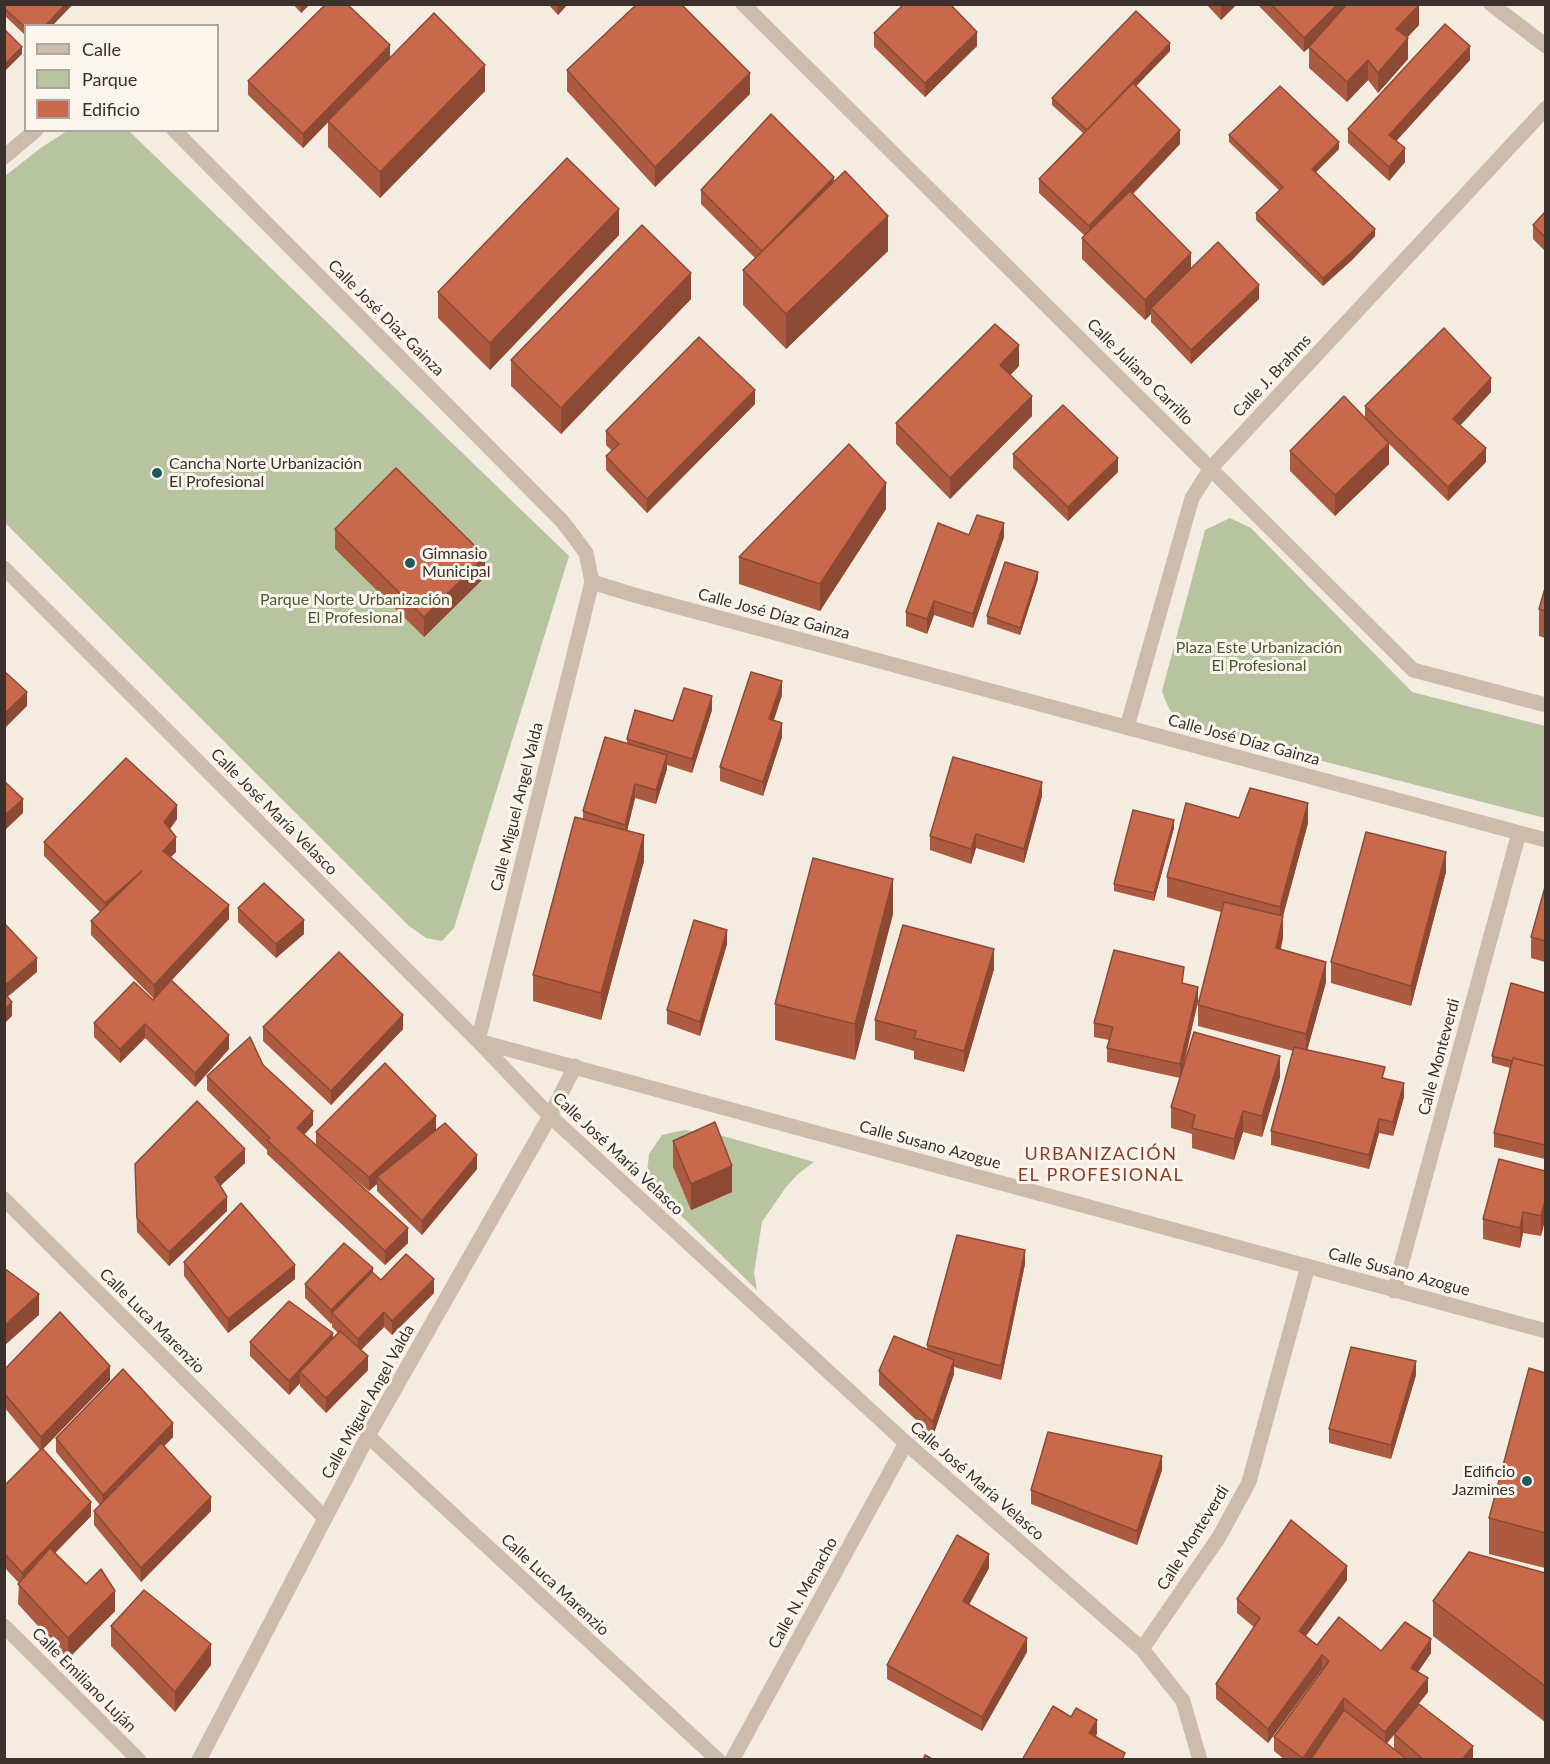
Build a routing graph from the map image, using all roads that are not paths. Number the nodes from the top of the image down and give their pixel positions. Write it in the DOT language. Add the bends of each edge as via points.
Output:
graph roads {
  1 [pos="743,4"];
  2 [pos="1491,4"];
  3 [pos="1545,46"];
  4 [pos="1545,108"];
  5 [pos="34,132"];
  6 [pos="176,132"];
  7 [pos="4,157"];
  8 [pos="1211,468"];
  9 [pos="4,568"];
  10 [pos="592,582"];
  11 [pos="1545,705"];
  12 [pos="1127,727"];
  13 [pos="1519,833"];
  14 [pos="1545,840"];
  15 [pos="478,1041"];
  16 [pos="574,1066"];
  17 [pos="550,1116"];
  18 [pos="4,1199"];
  19 [pos="1308,1266"];
  20 [pos="1394,1291"];
  21 [pos="1545,1331"];
  22 [pos="368,1436"];
  23 [pos="906,1443"];
  24 [pos="325,1518"];
  25 [pos="4,1626"];
  26 [pos="1142,1649"];
  27 [pos="139,1760"];
  28 [pos="199,1760"];
  29 [pos="718,1760"];
  30 [pos="732,1760"];
  31 [pos="1200,1760"];
  1 -- 8 [label="street, Calle Juliano Carrillo"];
  2 -- 3 [label="street"];
  4 -- 8 [label="street, Calle J. Brahms"];
  5 -- 7 [label="street"];
  6 -- 10 [label="street, Calle José Díaz Gainza" via="563,522 586,553"];
  8 -- 11 [label="street, Calle Juliano Carrillo" via="1413,670"];
  8 -- 12 [label="street, Calle J. Brahms" via="1192,498"];
  9 -- 15 [label="street, Calle José María Velasco"];
  10 -- 12 [label="street, Calle José Díaz Gainza"];
  10 -- 15 [label="street, Calle Miguel Angel Valda"];
  12 -- 13 [label="street, Calle José Díaz Gainza"];
  13 -- 14 [label="street, Calle José Díaz Gainza"];
  13 -- 20 [label="street, Calle Monteverdi"];
  15 -- 16 [label="street, Calle Susano Azogue"];
  15 -- 17 [label="street, Calle José María Velasco"];
  16 -- 17 [label="street, Calle Miguel Angel Valda"];
  16 -- 19 [label="street, Calle Susano Azogue"];
  17 -- 22 [label="street, Calle Miguel Angel Valda"];
  17 -- 23 [label="street, Calle José María Velasco"];
  18 -- 24 [label="street, Calle Luca Marenzio"];
  19 -- 20 [label="street, Calle Susano Azogue"];
  19 -- 26 [label="street, Calle Monteverdi" via="1249,1482 1219,1537"];
  20 -- 21 [label="street, Calle Susano Azogue"];
  22 -- 24 [label="street, Calle Miguel Angel Valda"];
  22 -- 29 [label="street, Calle Luca Marenzio"];
  23 -- 26 [label="street, Calle José María Velasco"];
  23 -- 30 [label="street, Calle N. Menacho"];
  24 -- 28 [label="street, Calle Miguel Angel Valda"];
  25 -- 27 [label="street, Calle Emiliano Luján"];
  26 -- 31 [label="street, Calle José María Velasco" via="1183,1701"];
}
